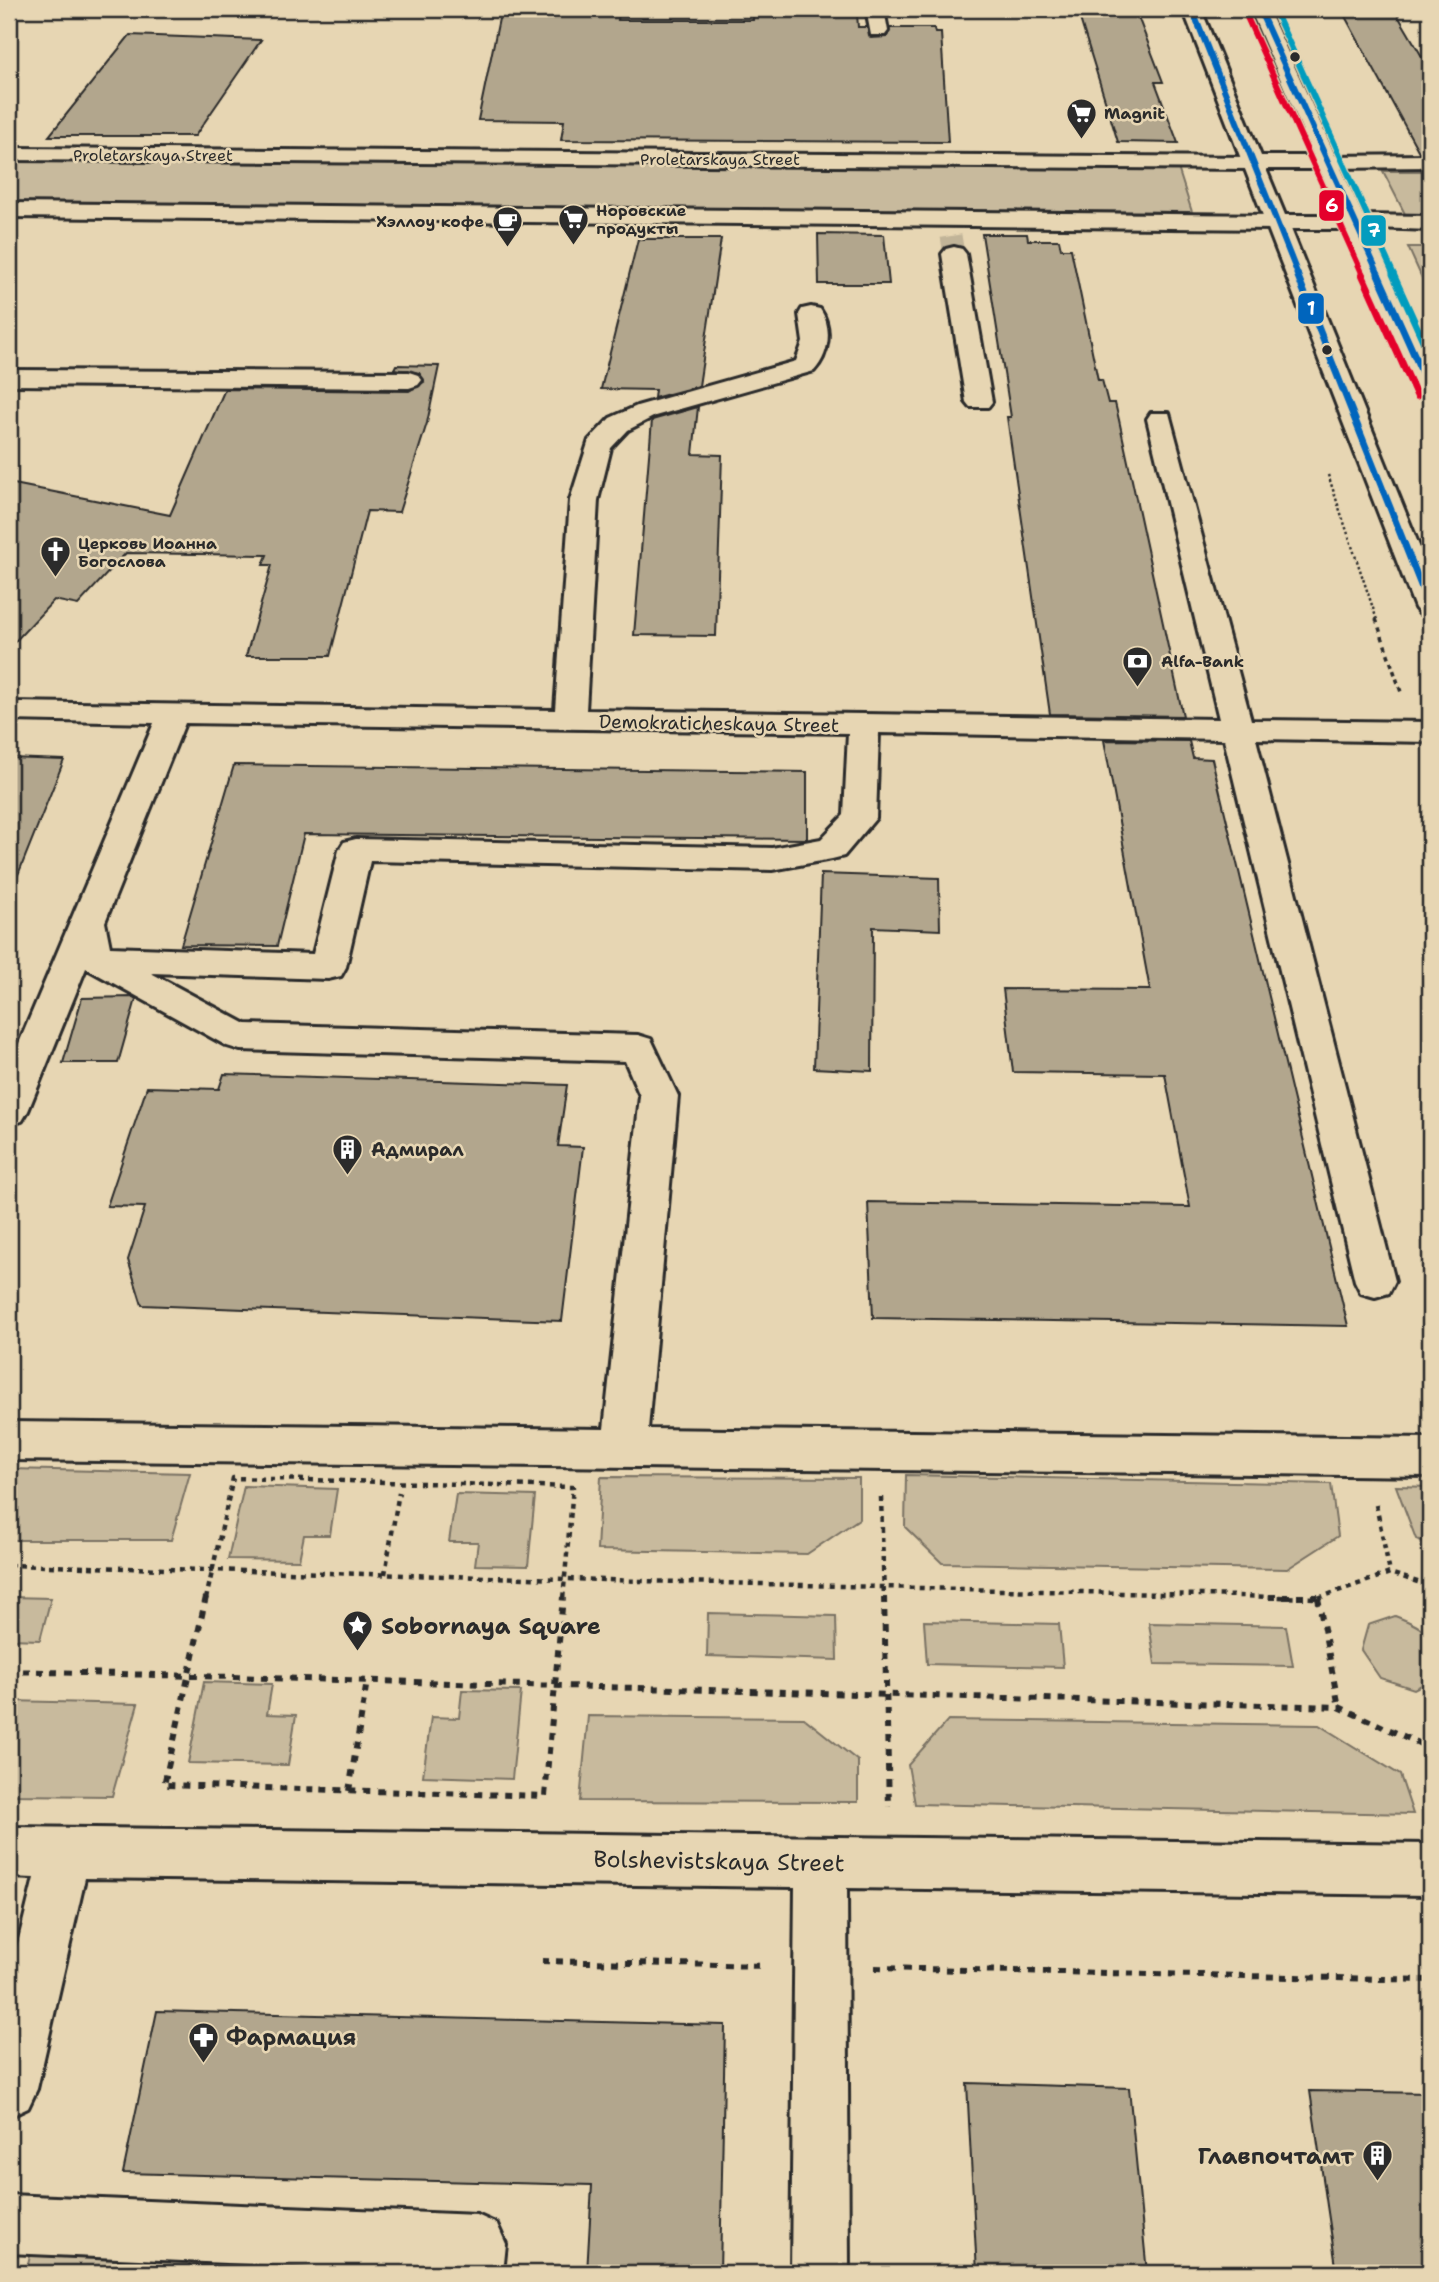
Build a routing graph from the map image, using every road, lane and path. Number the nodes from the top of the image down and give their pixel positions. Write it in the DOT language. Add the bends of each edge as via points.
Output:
graph roads {
  1 [pos="874,9"];
  2 [pos="1192,9"];
  3 [pos="1259,9"];
  4 [pos="878,31"];
  5 [pos="9,154"];
  6 [pos="1430,161"];
  7 [pos="1329,162"];
  8 [pos="1253,163"];
  9 [pos="9,209"];
  10 [pos="370,213"];
  11 [pos="1277,222"];
  12 [pos="1356,222"];
  13 [pos="1430,222"];
  14 [pos="951,236"];
  15 [pos="363,238"];
  16 [pos="811,314"];
  17 [pos="9,377"];
  18 [pos="410,380"];
  19 [pos="1430,390"];
  20 [pos="979,402"];
  21 [pos="1160,419"];
  22 [pos="1326,469"];
  23 [pos="1430,608"];
  24 [pos="9,711"];
  25 [pos="174,713"];
  26 [pos="570,720"];
  27 [pos="864,725"];
  28 [pos="1240,731"];
  29 [pos="1423,732"];
  30 [pos="87,919"];
  31 [pos="95,958"];
  32 [pos="9,1111"];
  33 [pos="1375,1281"];
  34 [pos="9,1441"];
  35 [pos="624,1448"];
  36 [pos="879,1451"];
  37 [pos="1365,1456"];
  38 [pos="1430,1457"];
  39 [pos="400,1482"];
  40 [pos="9,1564"];
  41 [pos="212,1570"];
  42 [pos="1390,1573"];
  43 [pos="385,1574"];
  44 [pos="565,1579"];
  45 [pos="1430,1586"];
  46 [pos="883,1587"];
  47 [pos="1318,1598"];
  48 [pos="9,1671"];
  49 [pos="189,1676"];
  50 [pos="367,1681"];
  51 [pos="555,1685"];
  52 [pos="886,1695"];
  53 [pos="1339,1707"];
  54 [pos="1430,1750"];
  55 [pos="349,1791"];
  56 [pos="9,1852"];
  57 [pos="66,1852"];
  58 [pos="821,1863"];
  59 [pos="891,1863"];
  60 [pos="1430,1870"];
  61 [pos="542,1961"];
  62 [pos="821,1967"];
  63 [pos="1430,1980"];
  64 [pos="9,2089"];
  65 [pos="9,2224"];
  66 [pos="474,2273"];
  67 [pos="820,2273"];
  1 -- 4 [label="street"];
  2 -- 8 [label="street"];
  3 -- 7 [label="street"];
  5 -- 8 [label="street, Proletarskaya Street"];
  6 -- 7 [label="street, Proletarskaya Street"];
  7 -- 8 [label="street, Proletarskaya Street"];
  7 -- 12 [label="street"];
  8 -- 11 [label="street"];
  9 -- 10 [label="street"];
  10 -- 14 [label="street"];
  10 -- 15 [label="street"];
  11 -- 12 [label="street"];
  11 -- 14 [label="street"];
  11 -- 23 [label="street"];
  12 -- 13 [label="street"];
  12 -- 19 [label="street"];
  14 -- 20 [label="street"];
  16 -- 26 [label="street" via="816,347 814,358 805,366 646,411 620,425 598,446 584,500"];
  17 -- 18 [label="street"];
  21 -- 28 [label="street"];
  22 -- 29 [label="path"];
  24 -- 25 [label="street, Demokraticheskaya Street"];
  25 -- 26 [label="street, Demokraticheskaya Street"];
  25 -- 30 [label="street"];
  26 -- 27 [label="street, Demokraticheskaya Street"];
  27 -- 28 [label="street, Demokraticheskaya Street"];
  27 -- 31 [label="street" via="860,818 832,848 772,859 356,850 328,967"];
  28 -- 29 [label="street, Demokraticheskaya Street"];
  28 -- 33 [label="street"];
  30 -- 31 [label="street"];
  30 -- 32 [label="street"];
  31 -- 35 [label="street" via="240,1037 638,1048 659,1096"];
  34 -- 35 [label="street"];
  35 -- 36 [label="street"];
  36 -- 37 [label="street"];
  36 -- 46 [label="path"];
  37 -- 38 [label="street"];
  37 -- 42 [label="path"];
  39 -- 41 [label="path" via="233,1478"];
  39 -- 43 [label="path"];
  39 -- 44 [label="path" via="573,1487"];
  40 -- 41 [label="path"];
  41 -- 43 [label="path"];
  41 -- 49 [label="path"];
  42 -- 45 [label="path"];
  42 -- 47 [label="path"];
  43 -- 44 [label="path"];
  44 -- 46 [label="path"];
  44 -- 51 [label="path"];
  46 -- 47 [label="path"];
  46 -- 52 [label="path"];
  47 -- 53 [label="path"];
  48 -- 49 [label="path"];
  49 -- 50 [label="path"];
  49 -- 55 [label="path" via="164,1785"];
  50 -- 51 [label="path"];
  50 -- 55 [label="path"];
  51 -- 52 [label="path"];
  51 -- 55 [label="path" via="545,1796"];
  52 -- 53 [label="path"];
  52 -- 59 [label="path"];
  53 -- 54 [label="path"];
  56 -- 57 [label="street, Bolshevistskaya Street"];
  57 -- 58 [label="street, Bolshevistskaya Street"];
  57 -- 64 [label="street"];
  58 -- 59 [label="street, Bolshevistskaya Street"];
  58 -- 62 [label="street"];
  59 -- 60 [label="street, Bolshevistskaya Street"];
  61 -- 62 [label="path"];
  62 -- 63 [label="path"];
  62 -- 67 [label="street"];
  65 -- 66 [label="street" via="477,2244"];
}
